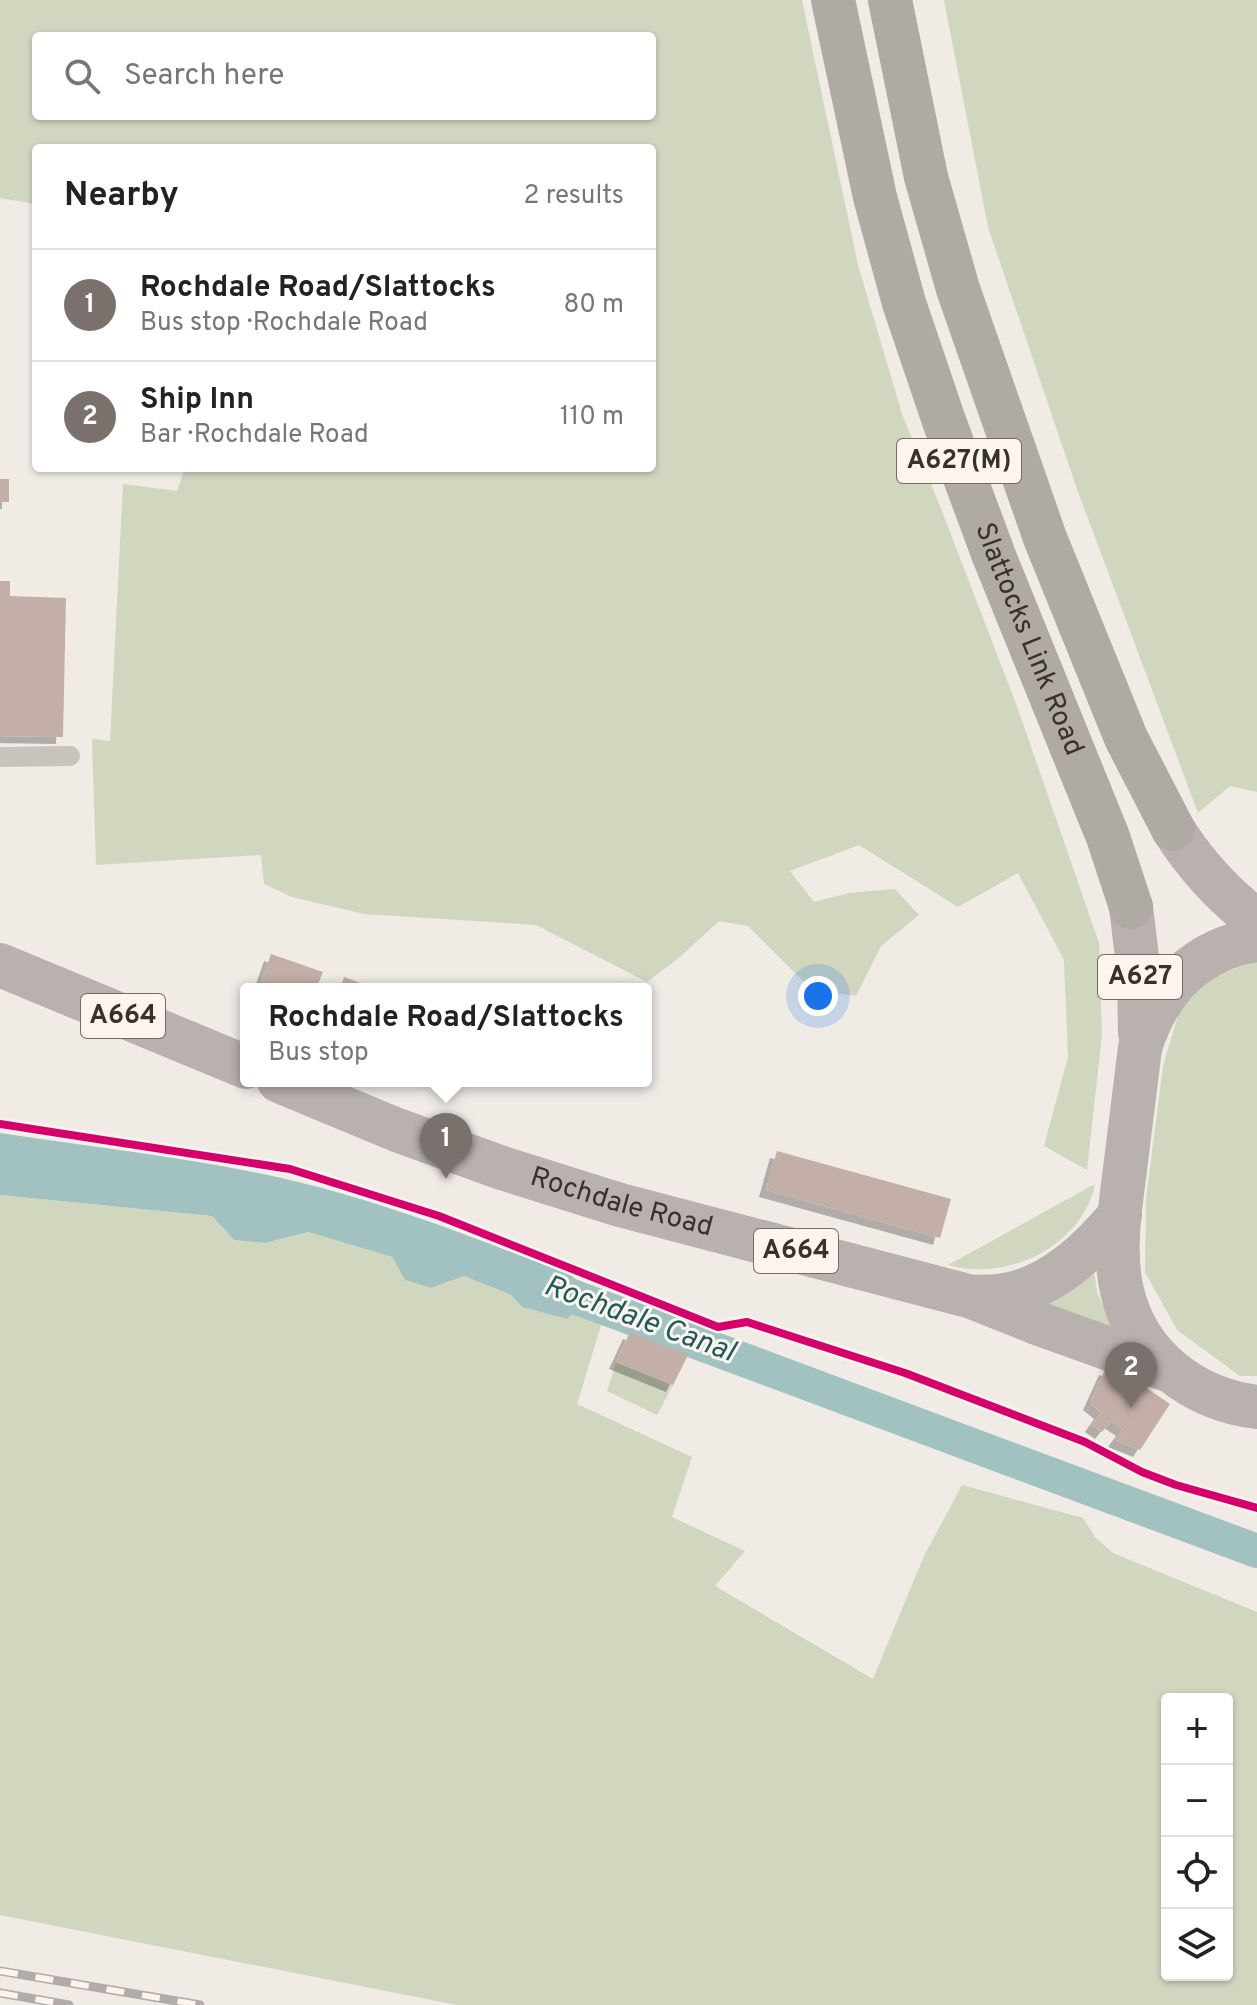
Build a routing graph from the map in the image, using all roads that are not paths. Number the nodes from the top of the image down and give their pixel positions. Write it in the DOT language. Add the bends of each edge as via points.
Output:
graph roads {
  1 [pos="833,0"];
  2 [pos="890,0"];
  3 [pos="70,756"];
  4 [pos="0,757"];
  5 [pos="1173,829"];
  6 [pos="1131,907"];
  7 [pos="1257,921"];
  8 [pos="1257,940"];
  9 [pos="0,965"];
  10 [pos="1140,1048"];
  11 [pos="240,1065"];
  12 [pos="293,1087"];
  13 [pos="1120,1215"];
  14 [pos="972,1297"];
  15 [pos="1168,1370"];
  16 [pos="1249,1411"];
  1 -- 6 [label="highway, Slattocks Link Road / A627(M)" via="875,197 904,303 994,556 1108,837"];
  2 -- 5 [label="highway, Slattocks Link Road / A627(M)" via="926,177 958,289 1045,538 1126,738"];
  3 -- 4 [label="lane"];
  5 -- 7 [label="main road, Slattocks Link Road" via="1205,876"];
  6 -- 10 [label="main road, Slattocks Link Road / A627"];
  8 -- 10 [label="main road" via="1230,945 1183,972 1164,993"];
  9 -- 11 [label="main road, A664"];
  10 -- 13 [label="main road"];
  12 -- 14 [label="main road, Rochdale Road / A664" via="397,1130 620,1205"];
  13 -- 14 [label="main road, Rochdale Road / A664" via="1079,1257 1039,1283 1005,1295"];
  13 -- 15 [label="main road" via="1118,1258 1130,1316"];
  14 -- 15 [label="main road, Rochdale Road / A664"];
  15 -- 16 [label="main road"];
}
